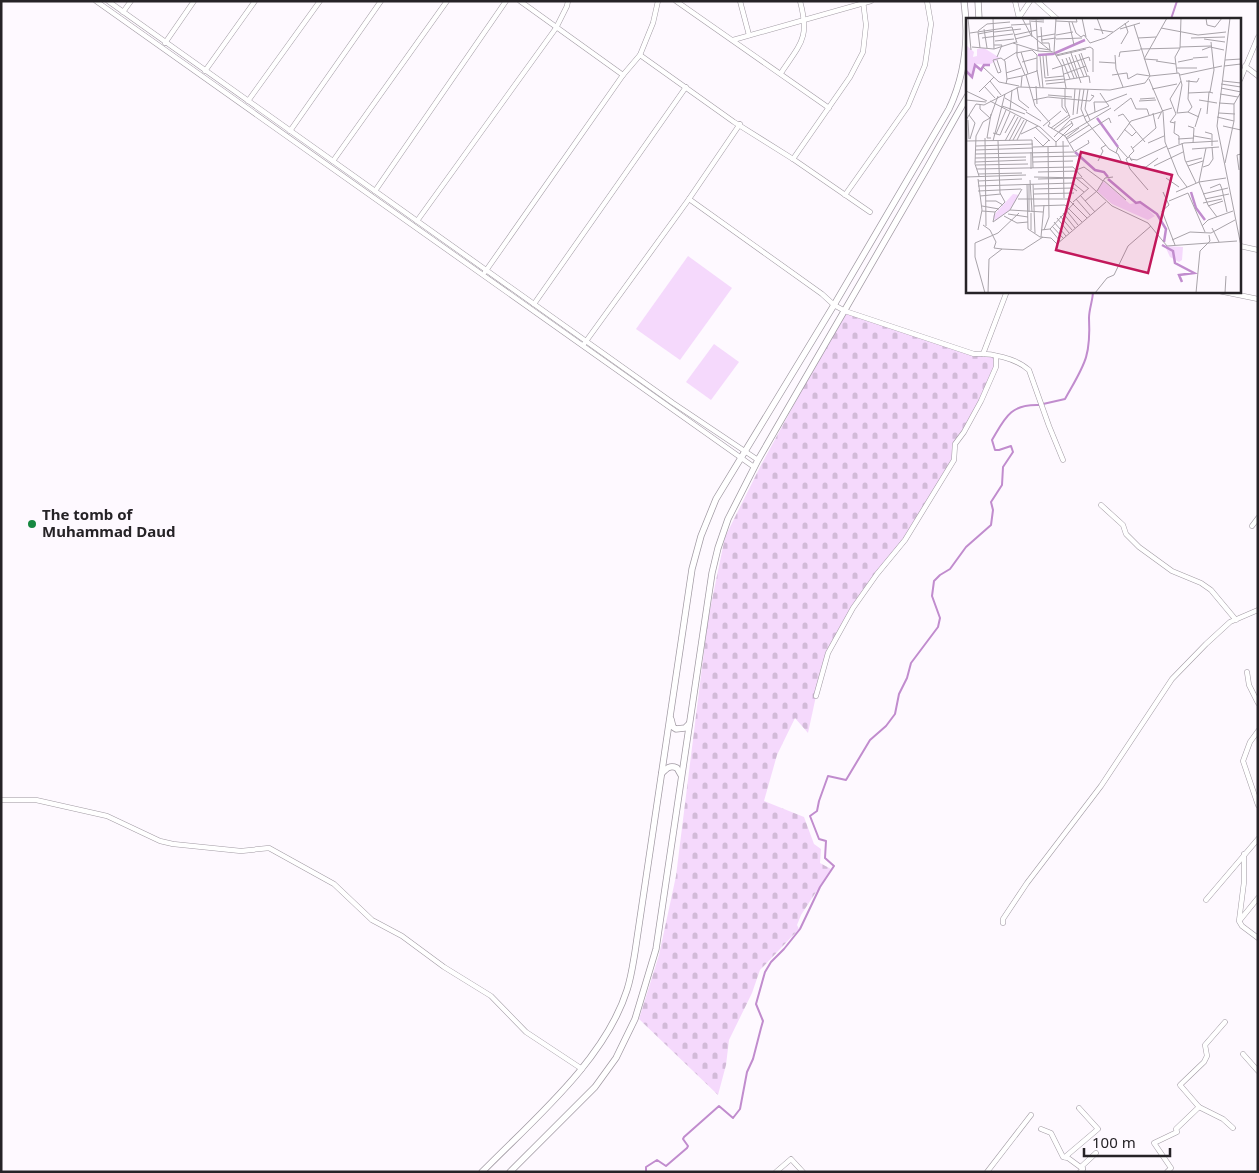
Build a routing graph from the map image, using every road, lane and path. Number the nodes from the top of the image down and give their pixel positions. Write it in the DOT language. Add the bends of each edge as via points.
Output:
graph roads {
  1 [pos="96,1"];
  2 [pos="108,1"];
  3 [pos="131,1"];
  4 [pos="194,1"];
  5 [pos="255,1"];
  6 [pos="320,1"];
  7 [pos="381,1"];
  8 [pos="447,1"];
  9 [pos="506,1"];
  10 [pos="520,1"];
  11 [pos="568,1"];
  12 [pos="658,1"];
  13 [pos="676,1"];
  14 [pos="740,1"];
  15 [pos="800,1"];
  16 [pos="871,1"];
  17 [pos="927,1"];
  18 [pos="964,1"];
  19 [pos="978,1"];
  20 [pos="1014,1"];
  21 [pos="1030,1"];
  22 [pos="1037,1"];
  23 [pos="863,2"];
  24 [pos="122,12"];
  25 [pos="979,18"];
  26 [pos="1019,18"];
  27 [pos="1056,18"];
  28 [pos="805,19"];
  29 [pos="556,28"];
  30 [pos="749,35"];
  31 [pos="1258,37"];
  32 [pos="733,40"];
  33 [pos="165,43"];
  34 [pos="640,55"];
  35 [pos="1245,66"];
  36 [pos="205,71"];
  37 [pos="781,73"];
  38 [pos="1242,74"];
  39 [pos="623,75"];
  40 [pos="1258,76"];
  41 [pos="686,87"];
  42 [pos="966,99"];
  43 [pos="248,102"];
  44 [pos="829,108"];
  45 [pos="740,124"];
  46 [pos="290,131"];
  47 [pos="793,159"];
  48 [pos="333,161"];
  49 [pos="375,191"];
  50 [pos="845,195"];
  51 [pos="689,199"];
  52 [pos="870,212"];
  53 [pos="417,221"];
  54 [pos="1242,246"];
  55 [pos="1258,250"];
  56 [pos="487,271"];
  57 [pos="483,276"];
  58 [pos="1007,292"];
  59 [pos="1224,292"];
  60 [pos="1258,299"];
  61 [pos="534,304"];
  62 [pos="834,305"];
  63 [pos="845,311"];
  64 [pos="586,341"];
  65 [pos="582,346"];
  66 [pos="983,354"];
  67 [pos="996,356"];
  68 [pos="745,452"];
  69 [pos="741,458"];
  70 [pos="758,460"];
  71 [pos="1063,460"];
  72 [pos="754,467"];
  73 [pos="1102,505"];
  74 [pos="1258,518"];
  75 [pos="1252,526"];
  76 [pos="1258,610"];
  77 [pos="1236,620"];
  78 [pos="1247,672"];
  79 [pos="816,696"];
  80 [pos="1258,703"];
  81 [pos="670,717"];
  82 [pos="689,724"];
  83 [pos="1258,731"];
  84 [pos="662,774"];
  85 [pos="682,777"];
  86 [pos="1,800"];
  87 [pos="1258,805"];
  88 [pos="1258,839"];
  89 [pos="1244,854"];
  90 [pos="1258,898"];
  91 [pos="1206,900"];
  92 [pos="1239,921"];
  93 [pos="1003,923"];
  94 [pos="1258,938"];
  95 [pos="1225,1022"];
  96 [pos="1243,1054"];
  97 [pos="582,1068"];
  98 [pos="1258,1071"];
  99 [pos="1199,1107"];
  100 [pos="1079,1108"];
  101 [pos="1031,1115"];
  102 [pos="1233,1128"];
  103 [pos="1041,1129"];
  104 [pos="1096,1153"];
  105 [pos="1065,1157"];
  106 [pos="1082,1170"];
  107 [pos="482,1172"];
  108 [pos="510,1172"];
  109 [pos="776,1172"];
  110 [pos="803,1172"];
  111 [pos="987,1172"];
  112 [pos="1167,1172"];
  1 -- 57 [label="street"];
  2 -- 24 [label="street"];
  3 -- 24 [label="street"];
  4 -- 33 [label="street"];
  5 -- 36 [label="street"];
  6 -- 43 [label="street"];
  7 -- 46 [label="street"];
  8 -- 48 [label="street"];
  9 -- 49 [label="street"];
  10 -- 29 [label="street"];
  11 -- 29 [label="street"];
  12 -- 34 [label="street"];
  13 -- 32 [label="street"];
  14 -- 30 [label="street"];
  15 -- 28 [label="street"];
  16 -- 23 [label="street"];
  17 -- 50 [label="street" via="931,24 925,65 908,106"];
  18 -- 62 [label="street" via="965,56 956,94"];
  19 -- 25 [label="street"];
  20 -- 26 [label="street"];
  21 -- 26 [label="street"];
  22 -- 27 [label="street"];
  23 -- 28 [label="street"];
  23 -- 44 [label="street" via="866,25 864,52"];
  24 -- 33 [label="street"];
  28 -- 30 [label="street"];
  28 -- 37 [label="street" via="801,44"];
  29 -- 39 [label="street"];
  29 -- 53 [label="street"];
  30 -- 32 [label="street"];
  31 -- 35 [label="street"];
  32 -- 37 [label="street"];
  33 -- 36 [label="street"];
  34 -- 39 [label="street"];
  34 -- 41 [label="street"];
  35 -- 38 [label="street"];
  35 -- 40 [label="street"];
  36 -- 43 [label="street"];
  37 -- 44 [label="street"];
  39 -- 56 [label="street"];
  41 -- 45 [label="street"];
  41 -- 61 [label="street"];
  42 -- 63 [label="street"];
  43 -- 46 [label="street"];
  44 -- 47 [label="street"];
  45 -- 47 [label="street"];
  45 -- 51 [label="street"];
  46 -- 48 [label="street"];
  47 -- 50 [label="street"];
  48 -- 49 [label="street"];
  49 -- 53 [label="street"];
  50 -- 52 [label="street"];
  51 -- 62 [label="street"];
  51 -- 64 [label="street"];
  53 -- 56 [label="street"];
  54 -- 55 [label="street"];
  56 -- 57 [label="street"];
  56 -- 61 [label="street"];
  57 -- 65 [label="street"];
  58 -- 66 [label="street"];
  59 -- 60 [label="street"];
  61 -- 64 [label="street"];
  62 -- 63 [label="street"];
  62 -- 68 [label="street"];
  63 -- 66 [label="street" via="974,354"];
  63 -- 70 [label="street"];
  64 -- 65 [label="street"];
  64 -- 68 [label="street"];
  65 -- 69 [label="street"];
  66 -- 67 [label="street"];
  67 -- 71 [label="street" via="1024,365 1029,370"];
  67 -- 79 [label="street" via="996,367 981,401 955,444 954,460 904,540 853,608 828,653"];
  68 -- 69 [label="street"];
  68 -- 70 [label="street"];
  69 -- 72 [label="street"];
  69 -- 81 [label="street" via="716,499 701,536 692,569"];
  70 -- 72 [label="street"];
  72 -- 82 [label="street" via="718,548"];
  73 -- 77 [label="street" via="1123,525 1126,534 1139,547 1172,571 1211,590"];
  74 -- 75 [label="street"];
  76 -- 77 [label="street"];
  77 -- 93 [label="street" via="1206,644 1172,680 1101,786 1027,883"];
  78 -- 80 [label="street"];
  81 -- 82 [label="street" via="676,729 681,730"];
  81 -- 84 [label="street"];
  82 -- 85 [label="street"];
  83 -- 87 [label="street" via="1243,760"];
  84 -- 85 [label="street" via="674,766"];
  84 -- 97 [label="street" via="627,990 611,1025"];
  85 -- 108 [label="street" via="656,949 632,1027 616,1058 595,1087"];
  86 -- 97 [label="street" via="36,800 107,816 173,844 241,851 269,848 334,884 372,920 402,936 491,996 526,1032"];
  88 -- 89 [label="street"];
  89 -- 91 [label="street"];
  89 -- 92 [label="street"];
  90 -- 92 [label="street"];
  92 -- 94 [label="street"];
  95 -- 99 [label="street" via="1205,1045 1208,1056 1204,1062 1180,1084"];
  96 -- 98 [label="street"];
  97 -- 107 [label="street"];
  99 -- 102 [label="street"];
  99 -- 112 [label="street" via="1176,1129 1177,1132 1154,1143 1171,1168"];
  100 -- 105 [label="street" via="1098,1129"];
  101 -- 111 [label="street"];
  103 -- 105 [label="street" via="1051,1133"];
  104 -- 106 [label="street" via="1082,1166"];
  105 -- 106 [label="street"];
  109 -- 110 [label="street" via="791,1159"];
}
